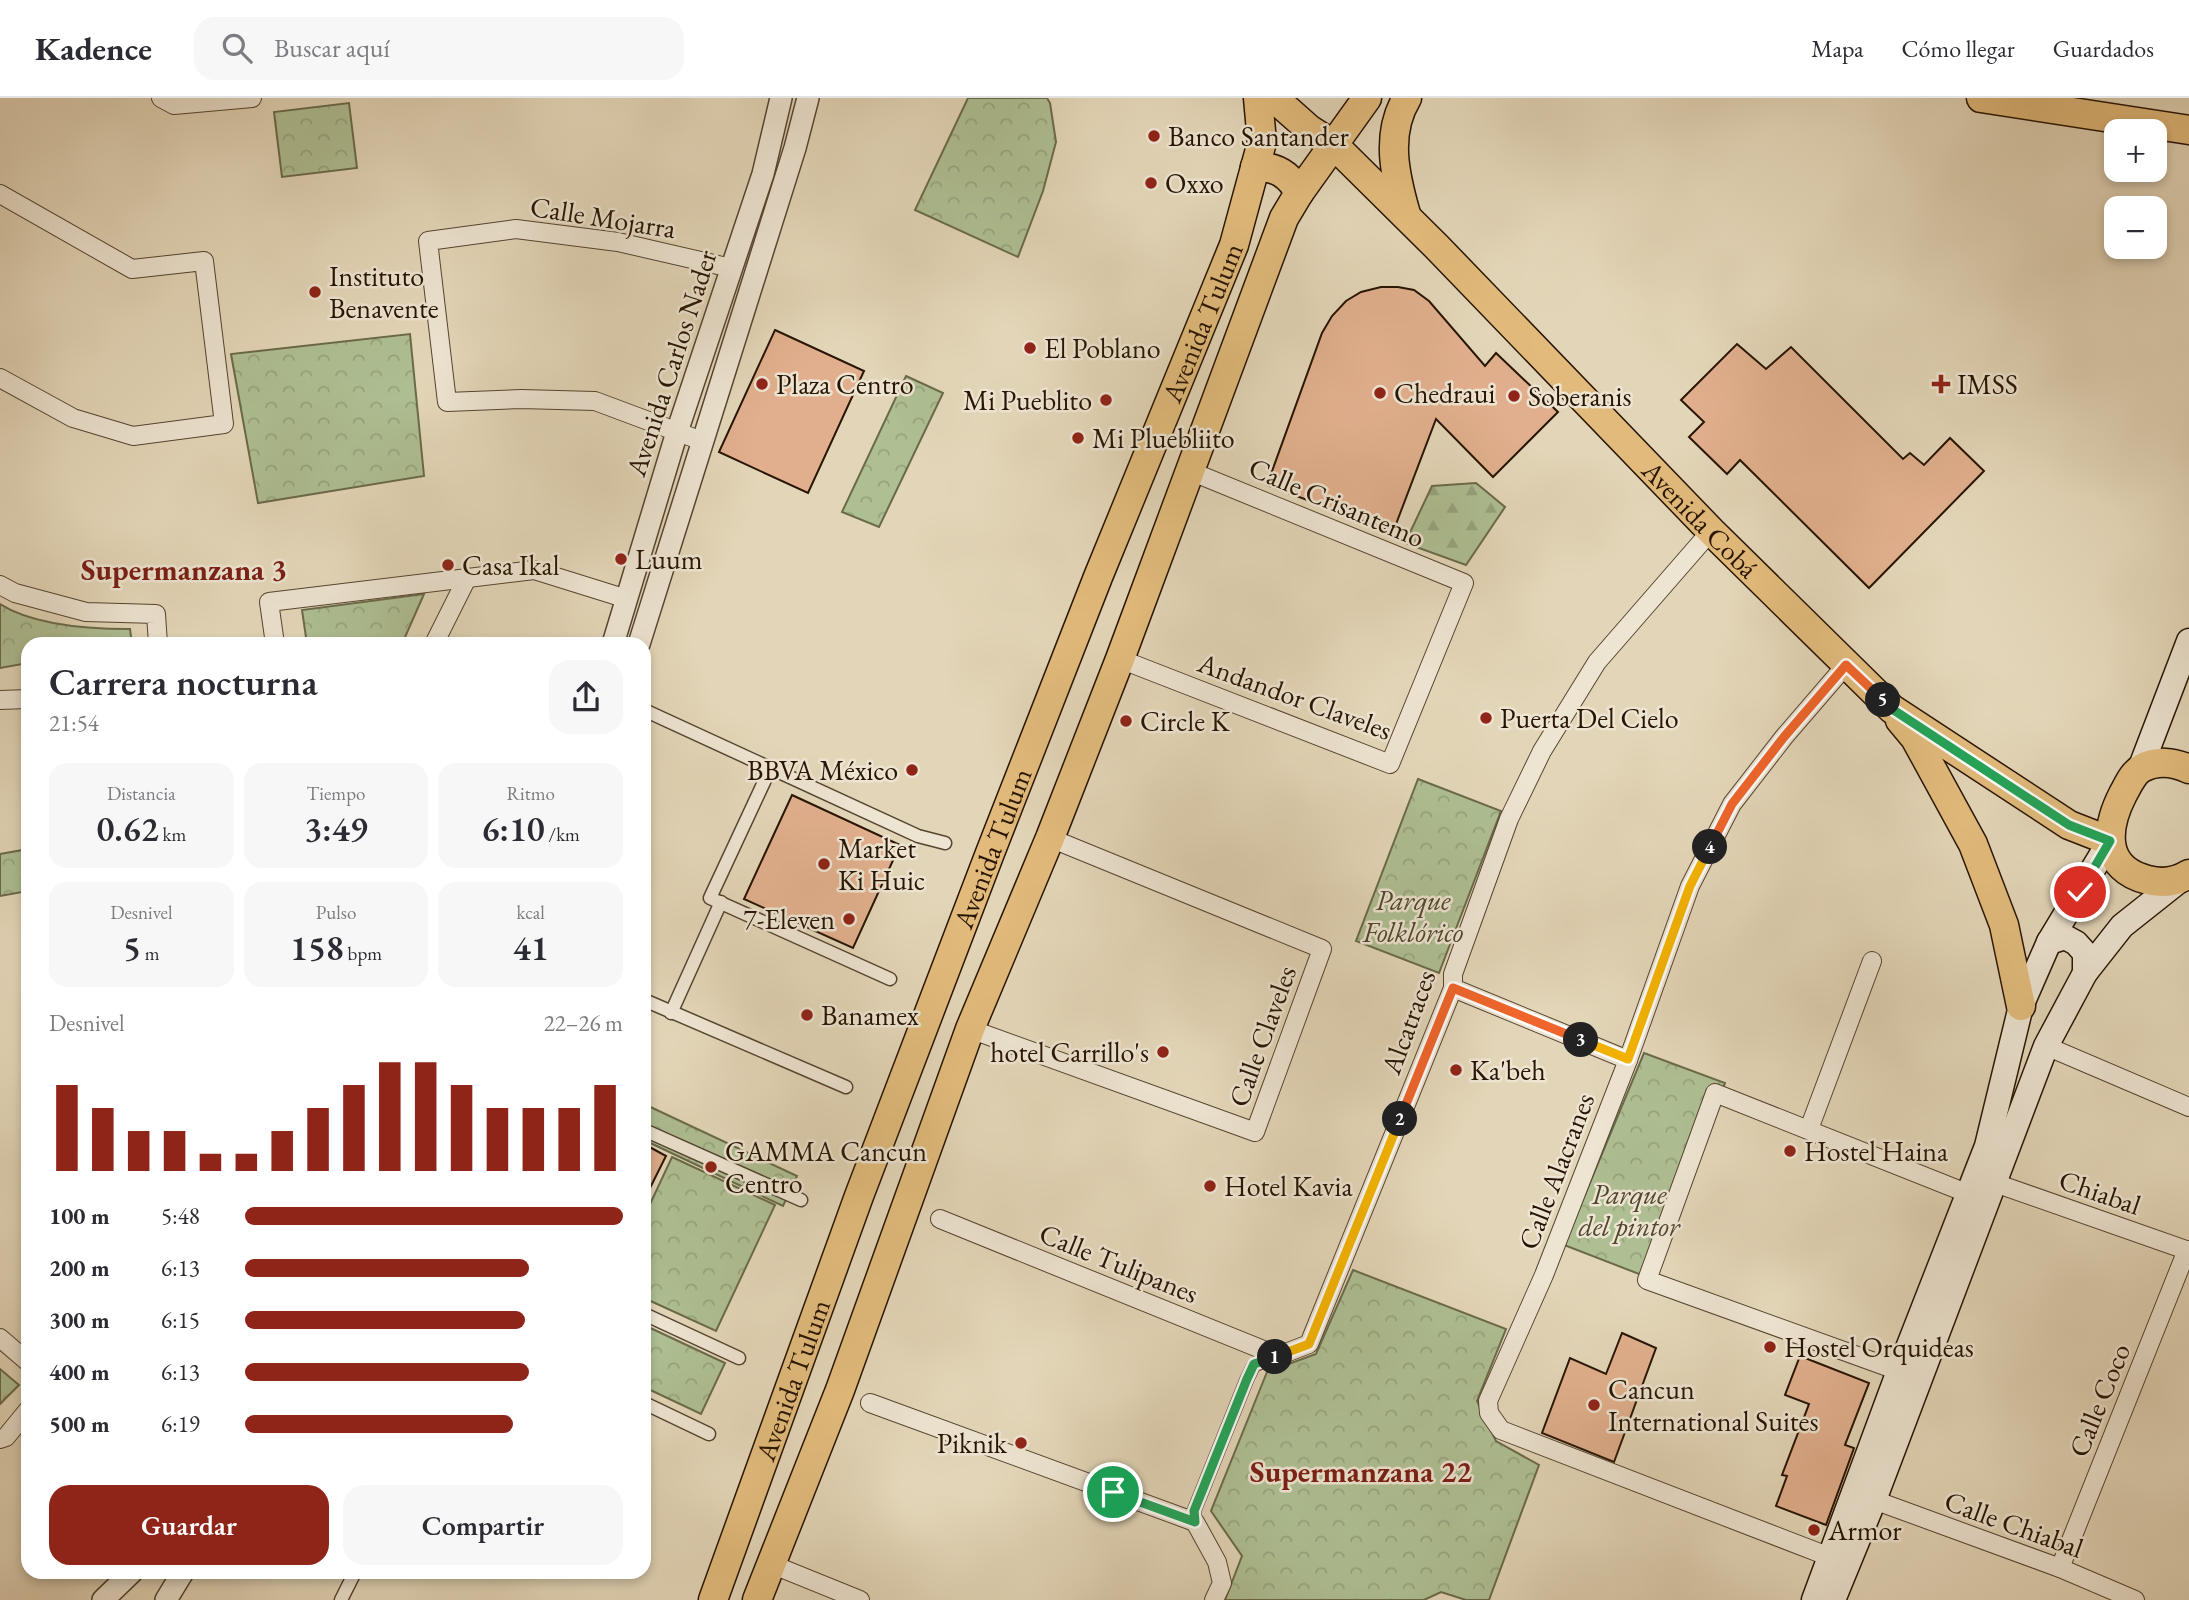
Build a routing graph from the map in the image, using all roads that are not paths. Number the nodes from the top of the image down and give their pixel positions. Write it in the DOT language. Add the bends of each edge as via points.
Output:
graph roads {
  1 [pos="161,98"];
  2 [pos="252,98"];
  3 [pos="781,98"];
  4 [pos="807,98"];
  5 [pos="1258,98"];
  6 [pos="1275,98"];
  7 [pos="1367,98"];
  8 [pos="1407,98"];
  9 [pos="1981,98"];
  10 [pos="199,101"];
  11 [pos="2107,108"];
  12 [pos="2189,130"];
  13 [pos="1334,145"];
  14 [pos="1255,167"];
  15 [pos="1299,193"];
  16 [pos="0,194"];
  17 [pos="1407,218"];
  18 [pos="731,268"];
  19 [pos="0,378"];
  20 [pos="677,432"];
  21 [pos="702,441"];
  22 [pos="1190,471"];
  23 [pos="1711,531"];
  24 [pos="467,578"];
  25 [pos="1464,583"];
  26 [pos="0,585"];
  27 [pos="627,599"];
  28 [pos="158,637"];
  29 [pos="274,637"];
  30 [pos="438,637"];
  31 [pos="615,637"];
  32 [pos="641,637"];
  33 [pos="2189,641"];
  34 [pos="1120,659"];
  35 [pos="1846,665"];
  36 [pos="21,699"];
  37 [pos="0,700"];
  38 [pos="1892,709"];
  39 [pos="651,713"];
  40 [pos="771,767"];
  41 [pos="2140,769"];
  42 [pos="2189,769"];
  43 [pos="1050,838"];
  44 [pos="2110,841"];
  45 [pos="945,843"];
  46 [pos="2184,877"];
  47 [pos="721,902"];
  48 [pos="2049,943"];
  49 [pos="1872,961"];
  50 [pos="2085,973"];
  51 [pos="890,979"];
  52 [pos="1453,988"];
  53 [pos="651,1003"];
  54 [pos="2021,1006"];
  55 [pos="671,1013"];
  56 [pos="970,1029"];
  57 [pos="2046,1045"];
  58 [pos="1628,1059"];
  59 [pos="846,1087"];
  60 [pos="2189,1107"];
  61 [pos="1809,1129"];
  62 [pos="651,1133"];
  63 [pos="1995,1183"];
  64 [pos="1969,1194"];
  65 [pos="801,1200"];
  66 [pos="940,1219"];
  67 [pos="2188,1251"];
  68 [pos="651,1317"];
  69 [pos="0,1338"];
  70 [pos="21,1356"];
  71 [pos="1278,1356"];
  72 [pos="739,1358"];
  73 [pos="1899,1371"];
  74 [pos="870,1403"];
  75 [pos="651,1407"];
  76 [pos="21,1419"];
  77 [pos="709,1434"];
  78 [pos="0,1439"];
  79 [pos="1874,1500"];
  80 [pos="1195,1522"];
  81 [pos="1830,1557"];
  82 [pos="771,1564"];
  83 [pos="2060,1568"];
  84 [pos="125,1579"];
  85 [pos="179,1579"];
  86 [pos="352,1579"];
  87 [pos="103,1600"];
  88 [pos="166,1600"];
  89 [pos="341,1600"];
  90 [pos="713,1600"];
  91 [pos="757,1600"];
  92 [pos="860,1600"];
  93 [pos="1214,1600"];
  94 [pos="1814,1600"];
  95 [pos="1833,1600"];
  96 [pos="2135,1600"];
  1 -- 10 [label="street" via="174,105"];
  2 -- 10 [label="street"];
  3 -- 18 [label="street, Avenida Carlos Nader"];
  4 -- 21 [label="street, Avenida Carlos Nader"];
  5 -- 14 [label="main road, Avenida Tulum" via="1262,142"];
  6 -- 13 [label="main road, Avenida Cobá"];
  7 -- 13 [label="main road, Avenida Tulum"];
  8 -- 17 [label="main road" via="1393,142 1396,178"];
  9 -- 11 [label="main road"];
  11 -- 12 [label="main road"];
  13 -- 15 [label="main road, Avenida Tulum"];
  13 -- 17 [label="main road, Avenida Cobá"];
  14 -- 15 [label="main road" via="1281,172"];
  14 -- 90 [label="main road, Avenida Tulum" via="1234,245 990,853 859,1196"];
  15 -- 22 [label="main road, Avenida Tulum" via="1284,218"];
  16 -- 19 [label="street" via="132,269 204,261 225,424 133,436 73,418"];
  17 -- 23 [label="main road, Avenida Cobá"];
  18 -- 20 [label="street, Avenida Carlos Nader"];
  18 -- 20 [label="street, Calle Mojarra" via="618,242 516,229 428,241 447,402 595,401"];
  20 -- 21 [label="street, Calle Mojarra"];
  20 -- 27 [label="street, Avenida Carlos Nader"];
  21 -- 32 [label="street, Avenida Carlos Nader"];
  22 -- 25 [label="street, Calle Crisantemo"];
  22 -- 34 [label="main road, Avenida Tulum"];
  23 -- 35 [label="main road, Avenida Cobá"];
  23 -- 52 [label="street, Alcatraces" via="1597,662 1542,751 1509,819 1453,974"];
  24 -- 27 [label="street" via="534,570"];
  24 -- 29 [label="street" via="269,603"];
  24 -- 30 [label="street"];
  25 -- 34 [label="street, Andandor Claveles" via="1390,764"];
  26 -- 28 [label="street" via="86,612 156,614"];
  27 -- 31 [label="street, Avenida Carlos Nader"];
  33 -- 41 [label="main road"];
  34 -- 43 [label="main road, Avenida Tulum"];
  35 -- 38 [label="main road, Avenida Cobá"];
  35 -- 58 [label="street, Calle Alacranes" via="1732,804 1690,886"];
  36 -- 37 [label="street"];
  38 -- 44 [label="main road, Avenida Cobá" via="2069,825"];
  38 -- 54 [label="main road" via="1914,738 1973,844 2004,925"];
  39 -- 40 [label="street"];
  40 -- 45 [label="street" via="918,836"];
  40 -- 47 [label="street" via="710,898"];
  41 -- 42 [label="main road" via="2168,762"];
  41 -- 44 [label="main road" via="2121,799"];
  43 -- 56 [label="main road, Avenida Tulum"];
  43 -- 56 [label="street, Calle Claveles" via="1322,949 1255,1132"];
  44 -- 46 [label="main road" via="2122,869 2141,879 2159,883"];
  44 -- 48 [label="main road"];
  46 -- 50 [label="main road" via="2122,926"];
  47 -- 51 [label="street"];
  47 -- 55 [label="street"];
  48 -- 50 [label="main road" via="2065,937 2076,943 2085,953"];
  48 -- 54 [label="main road"];
  49 -- 61 [label="street"];
  50 -- 57 [label="main road"];
  52 -- 58 [label="street"];
  52 -- 71 [label="street, Alcatraces" via="1309,1344"];
  53 -- 55 [label="street"];
  54 -- 64 [label="main road" via="1987,1146"];
  55 -- 59 [label="street"];
  56 -- 82 [label="main road, Avenida Tulum" via="840,1390"];
  57 -- 60 [label="street"];
  57 -- 63 [label="main road"];
  58 -- 81 [label="street, Calle Alacranes" via="1544,1275 1488,1401 1489,1413 1501,1430"];
  61 -- 64 [label="street"];
  61 -- 73 [label="street" via="1715,1093 1647,1280"];
  62 -- 65 [label="street"];
  63 -- 67 [label="street, Chiabal"];
  63 -- 79 [label="main road"];
  64 -- 73 [label="main road"];
  66 -- 71 [label="street, Calle Tulipanes"];
  67 -- 83 [label="street, Calle Coco"];
  68 -- 72 [label="street"];
  69 -- 70 [label="street"];
  71 -- 80 [label="street" via="1254,1364 1194,1511"];
  73 -- 81 [label="main road"];
  74 -- 80 [label="street"];
  75 -- 77 [label="street"];
  76 -- 78 [label="street"];
  79 -- 83 [label="street, Calle Chiabal"];
  79 -- 95 [label="main road"];
  80 -- 93 [label="street" via="1217,1562 1222,1583"];
  81 -- 94 [label="main road"];
  82 -- 91 [label="main road, Avenida Tulum"];
  82 -- 92 [label="street"];
  83 -- 96 [label="street, Calle Chiabal"];
  84 -- 87 [label="street"];
  85 -- 88 [label="street"];
  86 -- 89 [label="street"];
}
